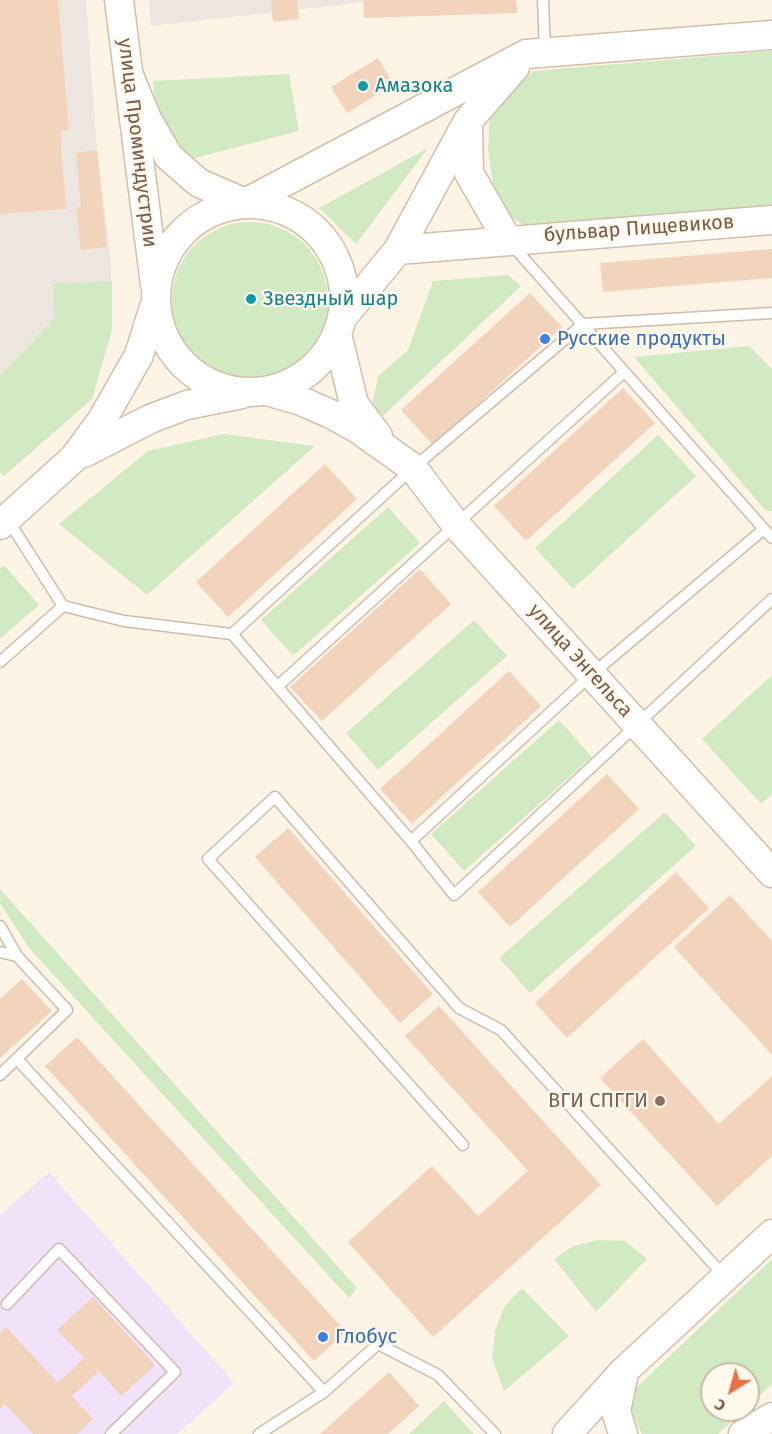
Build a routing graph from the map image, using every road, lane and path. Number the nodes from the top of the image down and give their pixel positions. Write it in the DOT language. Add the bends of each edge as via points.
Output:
graph roads {
  1 [pos="119,0"];
  2 [pos="543,0"];
  3 [pos="772,35"];
  4 [pos="536,53"];
  5 [pos="128,73"];
  6 [pos="468,121"];
  7 [pos="245,203"];
  8 [pos="772,220"];
  9 [pos="507,239"];
  10 [pos="398,250"];
  11 [pos="155,296"];
  12 [pos="772,313"];
  13 [pos="583,324"];
  14 [pos="340,326"];
  15 [pos="624,372"];
  16 [pos="257,392"];
  17 [pos="388,449"];
  18 [pos="74,458"];
  19 [pos="413,468"];
  20 [pos="4,522"];
  21 [pos="458,526"];
  22 [pos="764,529"];
  23 [pos="772,538"];
  24 [pos="772,599"];
  25 [pos="63,606"];
  26 [pos="232,634"];
  27 [pos="0,662"];
  28 [pos="592,674"];
  29 [pos="278,686"];
  30 [pos="636,723"];
  31 [pos="411,841"];
  32 [pos="772,873"];
  33 [pos="0,926"];
  34 [pos="0,952"];
  35 [pos="17,956"];
  36 [pos="17,1059"];
  37 [pos="0,1075"];
  38 [pos="463,1145"];
  39 [pos="772,1234"];
  40 [pos="725,1278"];
  41 [pos="7,1304"];
  42 [pos="624,1371"];
  43 [pos="324,1392"];
  44 [pos="769,1424"];
  45 [pos="111,1434"];
  46 [pos="259,1434"];
  47 [pos="495,1434"];
  48 [pos="567,1434"];
  49 [pos="623,1434"];
  50 [pos="743,1434"];
  1 -- 5 [label="main road, улица Проминдустрии"];
  2 -- 4 [label="lane"];
  3 -- 4 [label="main road"];
  4 -- 6 [label="main road"];
  4 -- 7 [label="main road"];
  5 -- 7 [label="main road" via="169,157 199,183"];
  5 -- 11 [label="main road, улица Проминдустрии"];
  6 -- 9 [label="main road" via="470,173"];
  6 -- 10 [label="main road"];
  7 -- 11 [label="main road" via="214,211 192,226 166,258"];
  7 -- 14 [label="main road" via="274,206 300,218 322,237 337,261 344,289"];
  8 -- 9 [label="main road, бульвар Пищевиков"];
  9 -- 10 [label="main road, бульвар Пищевиков"];
  9 -- 13 [label="lane"];
  10 -- 14 [label="main road"];
  11 -- 16 [label="main road" via="161,332 181,362 195,375 220,388"];
  11 -- 18 [label="main road" via="149,329 120,391"];
  12 -- 13 [label="lane"];
  13 -- 15 [label="lane"];
  13 -- 19 [label="lane"];
  14 -- 16 [label="main road" via="325,355 309,372 289,384"];
  14 -- 17 [label="main road, улица Энгельса" via="354,404"];
  15 -- 21 [label="lane"];
  15 -- 22 [label="lane"];
  16 -- 17 [label="main road, улица Энгельса" via="301,401 331,414"];
  16 -- 18 [label="main road" via="188,405 150,419"];
  17 -- 19 [label="main road, улица Энгельса"];
  18 -- 20 [label="main road"];
  19 -- 21 [label="main road, улица Энгельса"];
  19 -- 26 [label="lane"];
  20 -- 25 [label="lane"];
  21 -- 28 [label="main road, улица Энгельса"];
  21 -- 29 [label="lane"];
  22 -- 23 [label="lane"];
  22 -- 28 [label="lane"];
  24 -- 30 [label="lane"];
  25 -- 26 [label="lane" via="123,621"];
  25 -- 27 [label="lane"];
  26 -- 29 [label="lane"];
  28 -- 30 [label="main road, улица Энгельса"];
  28 -- 31 [label="lane"];
  29 -- 31 [label="lane"];
  30 -- 31 [label="lane" via="454,895"];
  30 -- 32 [label="main road, улица Энгельса"];
  33 -- 35 [label="lane"];
  34 -- 35 [label="lane"];
  35 -- 36 [label="lane" via="67,1010"];
  36 -- 37 [label="lane"];
  36 -- 43 [label="lane"];
  38 -- 40 [label="lane" via="208,859 275,797 459,1008 501,1030"];
  39 -- 40 [label="main road"];
  40 -- 42 [label="main road"];
  41 -- 45 [label="lane" via="59,1249 175,1372"];
  42 -- 48 [label="main road"];
  42 -- 49 [label="main road" via="616,1411"];
  43 -- 46 [label="lane"];
  43 -- 47 [label="lane" via="378,1344 438,1375"];
  44 -- 50 [label="main road"];
}
